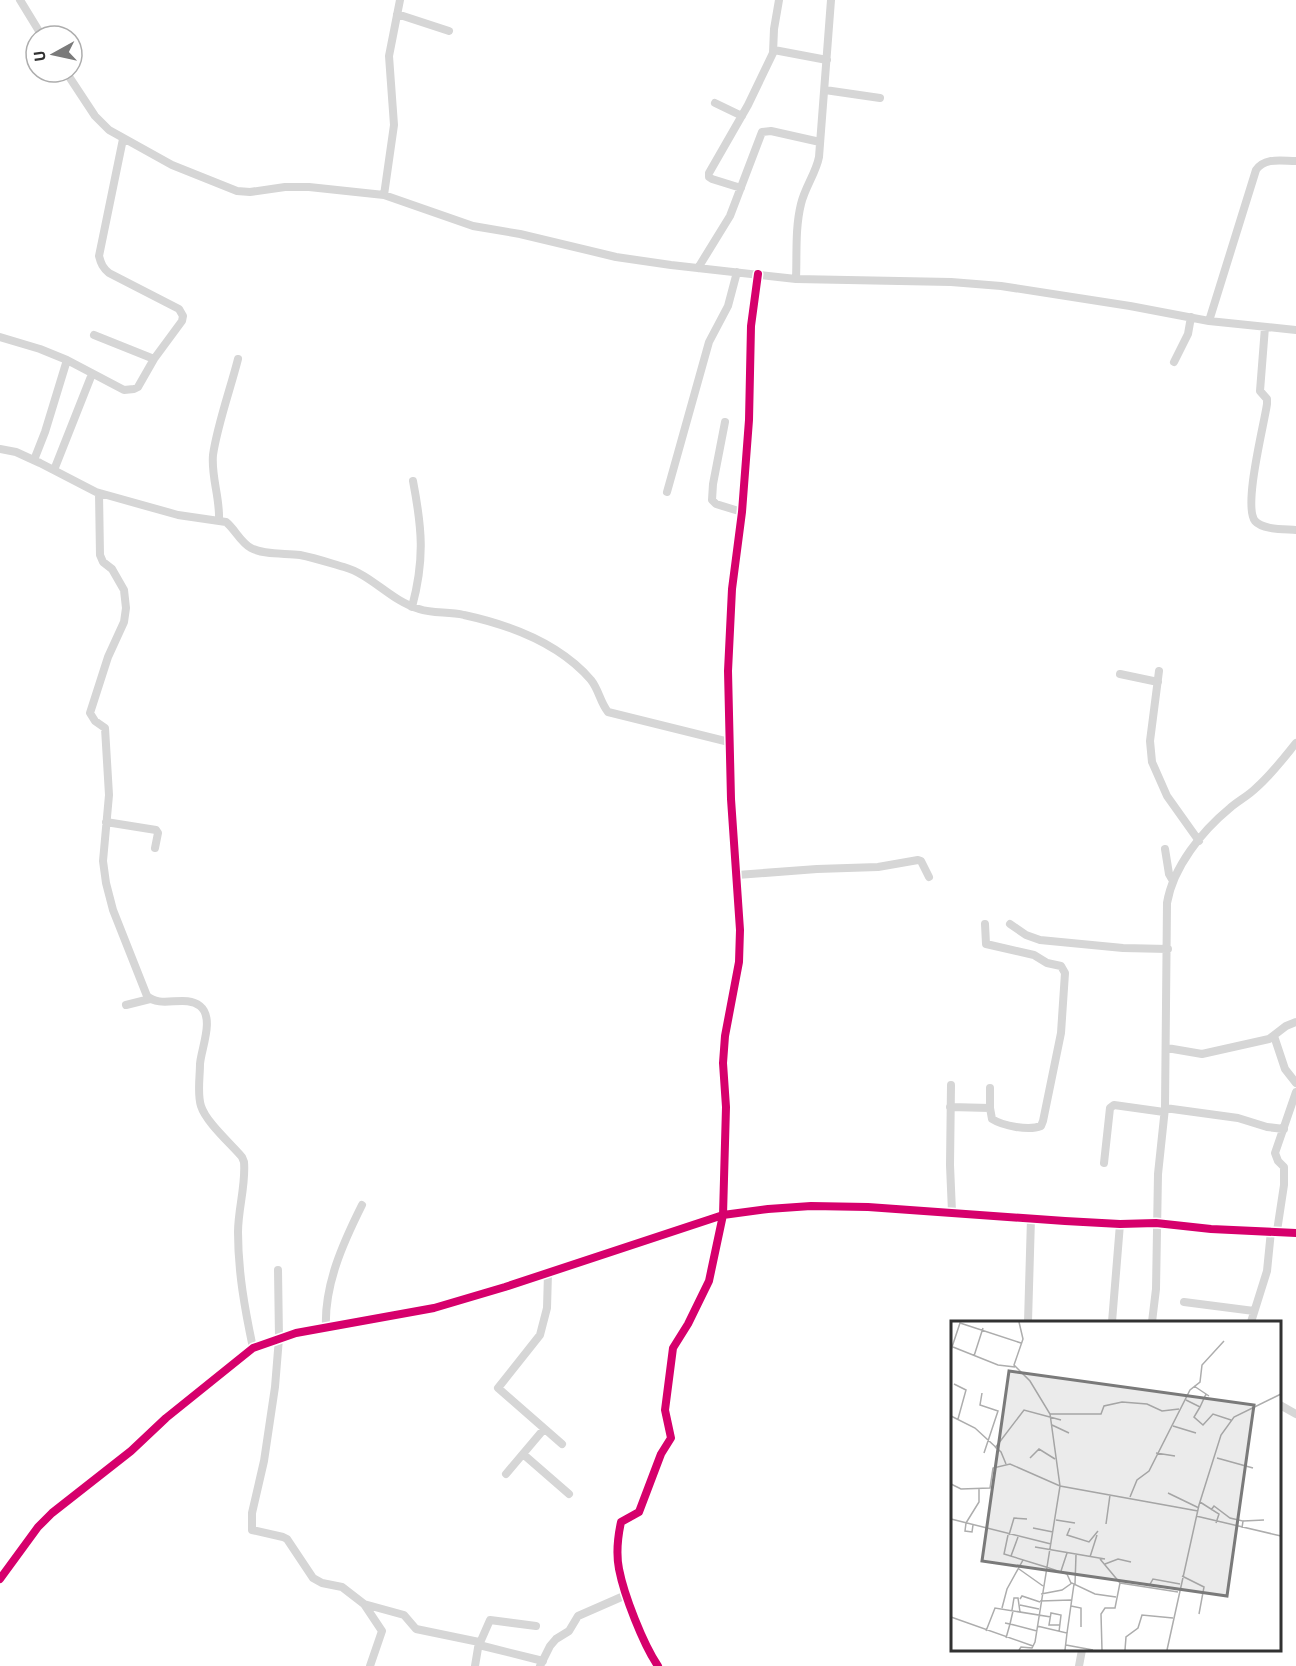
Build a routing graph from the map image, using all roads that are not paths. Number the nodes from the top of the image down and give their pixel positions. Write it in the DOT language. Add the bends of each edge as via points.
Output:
graph roads {
  1 [pos="20,0"];
  2 [pos="400,0"];
  3 [pos="778,0"];
  4 [pos="831,0"];
  5 [pos="396,14"];
  6 [pos="35,24"];
  7 [pos="449,31"];
  8 [pos="774,50"];
  9 [pos="827,60"];
  10 [pos="74,84"];
  11 [pos="825,90"];
  12 [pos="880,98"];
  13 [pos="715,103"];
  14 [pos="742,116"];
  15 [pos="123,139"];
  16 [pos="820,142"];
  17 [pos="1296,161"];
  18 [pos="741,188"];
  19 [pos="384,195"];
  20 [pos="698,268"];
  21 [pos="736,272"];
  22 [pos="758,274"];
  23 [pos="796,279"];
  24 [pos="1191,317"];
  25 [pos="1209,321"];
  26 [pos="1265,327"];
  27 [pos="1296,330"];
  28 [pos="94,335"];
  29 [pos="0,337"];
  30 [pos="238,358"];
  31 [pos="154,359"];
  32 [pos="67,360"];
  33 [pos="1174,362"];
  34 [pos="92,374"];
  35 [pos="725,422"];
  36 [pos="0,449"];
  37 [pos="34,460"];
  38 [pos="54,470"];
  39 [pos="413,481"];
  40 [pos="667,492"];
  41 [pos="99,493"];
  42 [pos="742,512"];
  43 [pos="219,520"];
  44 [pos="1296,531"];
  45 [pos="412,607"];
  46 [pos="1159,671"];
  47 [pos="1120,674"];
  48 [pos="1158,682"];
  49 [pos="729,742"];
  50 [pos="1296,743"];
  51 [pos="106,822"];
  52 [pos="1199,841"];
  53 [pos="155,848"];
  54 [pos="1165,849"];
  55 [pos="737,875"];
  56 [pos="929,877"];
  57 [pos="1173,881"];
  58 [pos="985,924"];
  59 [pos="1010,924"];
  60 [pos="1168,949"];
  61 [pos="150,999"];
  62 [pos="126,1005"];
  63 [pos="1296,1022"];
  64 [pos="1274,1036"];
  65 [pos="1167,1048"];
  66 [pos="1296,1083"];
  67 [pos="951,1085"];
  68 [pos="990,1088"];
  69 [pos="1296,1092"];
  70 [pos="950,1107"];
  71 [pos="990,1108"];
  72 [pos="1165,1110"];
  73 [pos="1284,1129"];
  74 [pos="1104,1163"];
  75 [pos="362,1205"];
  76 [pos="952,1212"];
  77 [pos="723,1215"];
  78 [pos="1031,1218"];
  79 [pos="1156,1223"];
  80 [pos="1120,1224"];
  81 [pos="1274,1231"];
  82 [pos="1296,1233"];
  83 [pos="278,1270"];
  84 [pos="548,1273"];
  85 [pos="1184,1302"];
  86 [pos="1254,1311"];
  87 [pos="1028,1321"];
  88 [pos="1112,1321"];
  89 [pos="1152,1321"];
  90 [pos="1252,1321"];
  91 [pos="326,1328"];
  92 [pos="279,1338"];
  93 [pos="253,1348"];
  94 [pos="1281,1406"];
  95 [pos="1296,1414"];
  96 [pos="544,1429"];
  97 [pos="562,1444"];
  98 [pos="523,1454"];
  99 [pos="506,1474"];
  100 [pos="569,1494"];
  101 [pos="0,1579"];
  102 [pos="626,1595"];
  103 [pos="364,1604"];
  104 [pos="536,1626"];
  105 [pos="479,1645"];
  106 [pos="1082,1651"];
  107 [pos="541,1663"];
  108 [pos="370,1666"];
  109 [pos="475,1666"];
  110 [pos="658,1666"];
  111 [pos="1079,1666"];
  1 -- 6 [label="street"];
  2 -- 5 [label="street"];
  3 -- 8 [label="street"];
  4 -- 9 [label="street"];
  5 -- 7 [label="street"];
  5 -- 19 [label="street" via="389,56 394,125"];
  8 -- 9 [label="street"];
  8 -- 14 [label="street"];
  9 -- 11 [label="street"];
  10 -- 15 [label="street" via="102,124"];
  11 -- 12 [label="street"];
  11 -- 16 [label="street"];
  13 -- 14 [label="street"];
  14 -- 18 [label="street" via="709,173 712,179"];
  15 -- 19 [label="street" via="182,170 237,191 309,187"];
  15 -- 31 [label="street" via="99,255 109,273 182,312 182,321"];
  16 -- 18 [label="street" via="763,131"];
  16 -- 23 [label="street" via="817,164 800,207"];
  17 -- 25 [label="street" via="1271,161 1256,170"];
  18 -- 20 [label="street"];
  19 -- 20 [label="street" via="473,226 615,257"];
  20 -- 21 [label="street"];
  21 -- 22 [label="street"];
  21 -- 40 [label="street" via="728,306 709,342"];
  22 -- 23 [label="street"];
  22 -- 42 [label="street" via="751,326"];
  23 -- 24 [label="street" via="1001,286"];
  24 -- 25 [label="street"];
  24 -- 33 [label="street" via="1188,334"];
  25 -- 26 [label="street"];
  26 -- 27 [label="street"];
  26 -- 44 [label="street" via="1260,391 1267,404 1253,477 1252,512 1261,525"];
  28 -- 31 [label="street"];
  29 -- 32 [label="street"];
  30 -- 43 [label="street" via="213,454"];
  31 -- 34 [label="street" via="138,387 129,390"];
  32 -- 34 [label="street"];
  32 -- 37 [label="street"];
  34 -- 38 [label="street"];
  35 -- 42 [label="street" via="712,500"];
  36 -- 37 [label="street"];
  37 -- 38 [label="street"];
  38 -- 41 [label="street"];
  39 -- 45 [label="street" via="422,527 420,570"];
  41 -- 43 [label="street" via="178,515"];
  41 -- 51 [label="street" via="100,555 124,590 126,608 90,713 94,722 105,728 109,795"];
  42 -- 49 [label="street" via="728,659"];
  43 -- 45 [label="street" via="229,524 250,548 301,555 347,568"];
  45 -- 49 [label="street" via="494,623 564,654 593,683 608,712"];
  46 -- 48 [label="street"];
  47 -- 48 [label="street"];
  48 -- 52 [label="street" via="1149,741 1152,762 1167,796"];
  49 -- 55 [label="street"];
  50 -- 52 [label="street" via="1275,769"];
  51 -- 53 [label="street" via="156,830"];
  51 -- 61 [label="street" via="106,883 144,992"];
  52 -- 57 [label="street"];
  54 -- 57 [label="street"];
  55 -- 56 [label="street" via="878,867 918,860"];
  55 -- 77 [label="street" via="740,962 723,1063"];
  57 -- 60 [label="street" via="1167,903"];
  58 -- 71 [label="street" via="986,944 1039,956 1047,963 1061,966 1065,973 1060,1033 1041,1126 998,1122 992,1119"];
  59 -- 60 [label="street" via="1040,940"];
  60 -- 65 [label="street"];
  61 -- 62 [label="street"];
  61 -- 93 [label="street" via="188,1002 204,1011 201,1106 244,1162 238,1230 242,1293"];
  63 -- 64 [label="street"];
  64 -- 65 [label="street" via="1202,1054"];
  64 -- 66 [label="street" via="1285,1069"];
  65 -- 72 [label="street"];
  67 -- 70 [label="street"];
  68 -- 71 [label="street"];
  69 -- 73 [label="street"];
  70 -- 71 [label="street"];
  70 -- 76 [label="street"];
  72 -- 73 [label="street"];
  72 -- 74 [label="street" via="1114,1105 1110,1108"];
  72 -- 79 [label="street"];
  73 -- 81 [label="street" via="1275,1153 1284,1167 1284,1185"];
  75 -- 91 [label="street" via="333,1274"];
  76 -- 77 [label="street" via="811,1206"];
  76 -- 78 [label="street"];
  77 -- 84 [label="street"];
  77 -- 102 [label="street" via="709,1281 673,1348 665,1410 671,1438 639,1512 621,1523 619,1568"];
  78 -- 80 [label="street"];
  78 -- 87 [label="street"];
  79 -- 80 [label="street"];
  79 -- 81 [label="street"];
  79 -- 89 [label="street"];
  80 -- 88 [label="street"];
  81 -- 82 [label="street"];
  81 -- 86 [label="street"];
  83 -- 92 [label="street"];
  84 -- 91 [label="street" via="434,1308"];
  84 -- 96 [label="street" via="547,1308 540,1335 498,1388"];
  85 -- 86 [label="street"];
  86 -- 90 [label="street"];
  91 -- 92 [label="street"];
  92 -- 93 [label="street"];
  92 -- 103 [label="street" via="272,1416 252,1530 285,1538 315,1580 342,1587"];
  93 -- 101 [label="street" via="52,1513"];
  94 -- 95 [label="street"];
  96 -- 97 [label="street"];
  96 -- 98 [label="street"];
  98 -- 99 [label="street"];
  98 -- 100 [label="street"];
  102 -- 107 [label="street" via="579,1616 570,1631 550,1646"];
  102 -- 110 [label="street"];
  103 -- 105 [label="street" via="404,1615 416,1629 476,1641"];
  103 -- 108 [label="street" via="382,1631"];
  104 -- 105 [label="street" via="490,1620"];
  105 -- 107 [label="street"];
  105 -- 109 [label="street"];
  106 -- 111 [label="street"];
}
